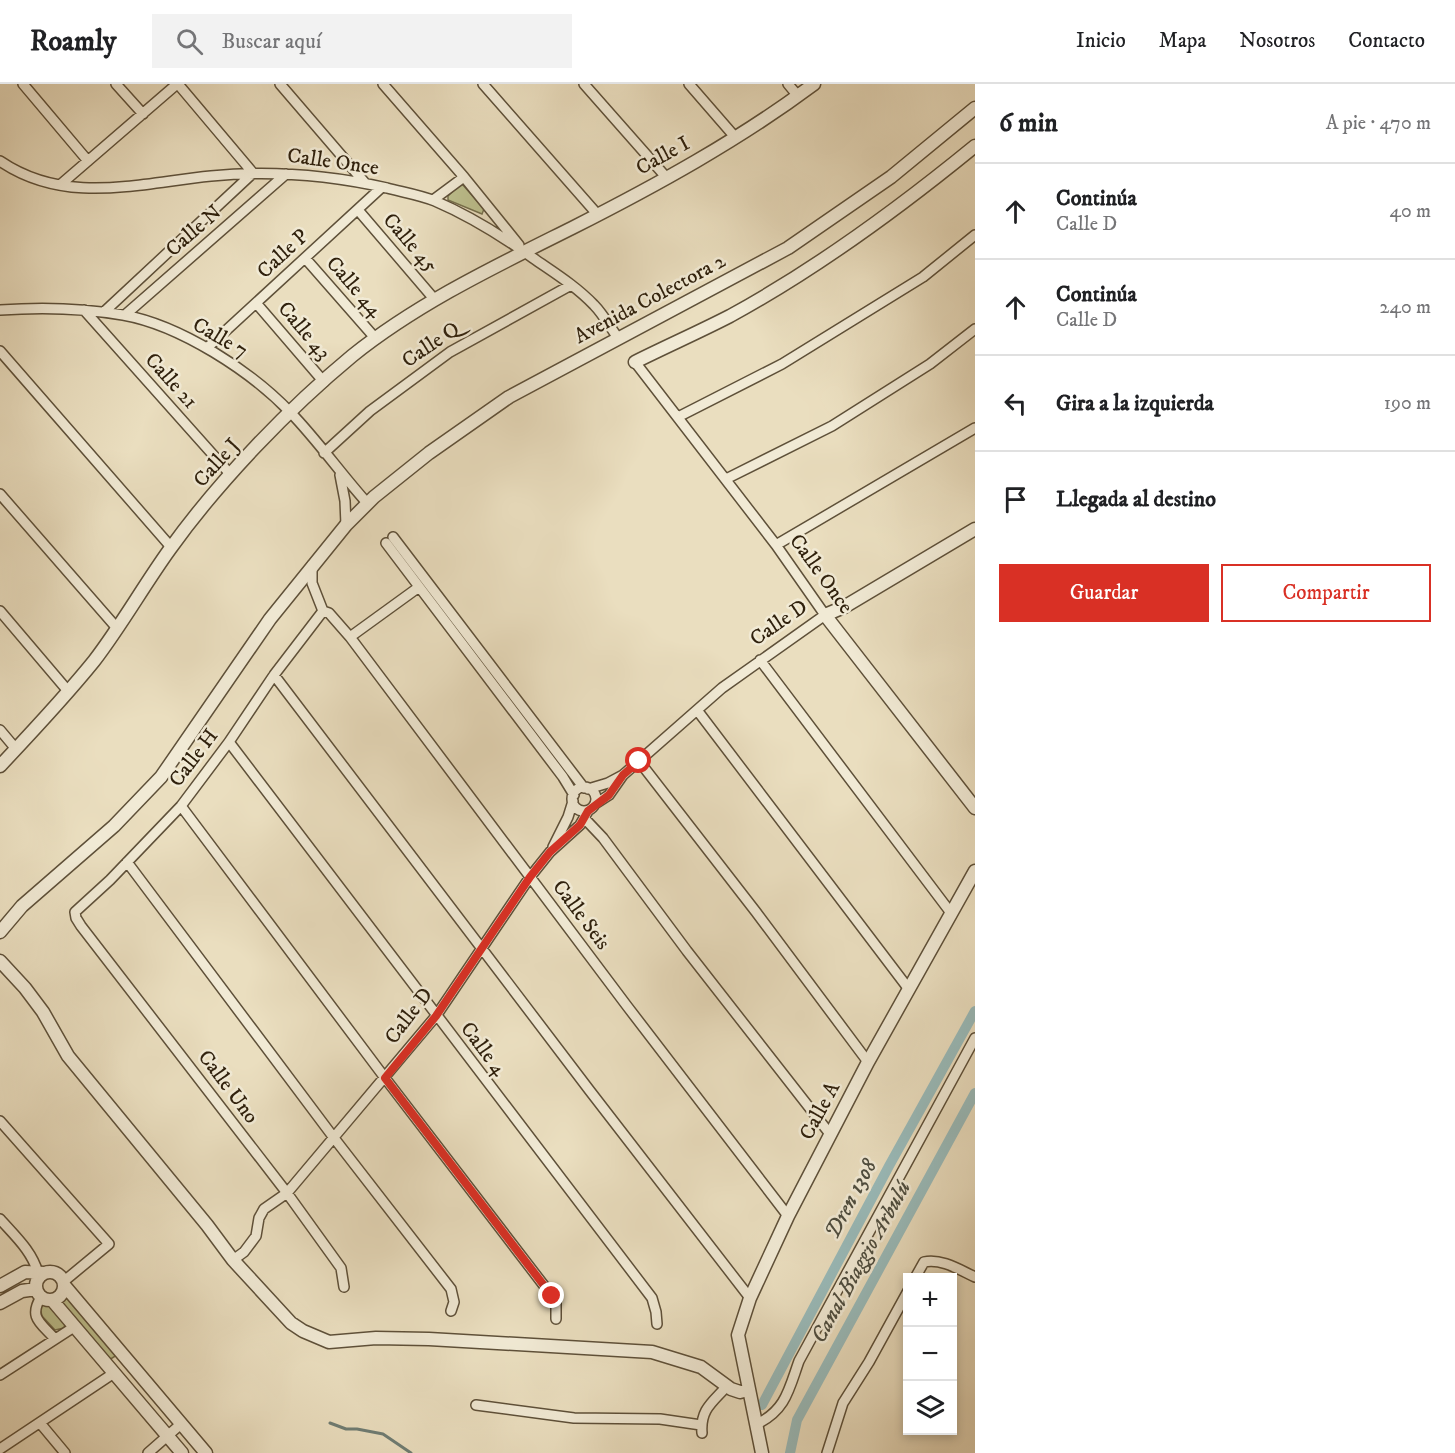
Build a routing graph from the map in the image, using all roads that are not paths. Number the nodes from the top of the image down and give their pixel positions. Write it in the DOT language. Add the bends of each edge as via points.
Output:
graph roads {
  1 [pos="23,84"];
  2 [pos="116,84"];
  3 [pos="178,84"];
  4 [pos="280,84"];
  5 [pos="383,84"];
  6 [pos="483,84"];
  7 [pos="584,84"];
  8 [pos="689,84"];
  9 [pos="788,84"];
  10 [pos="814,84"];
  11 [pos="798,96"];
  12 [pos="975,108"];
  13 [pos="143,114"];
  14 [pos="735,137"];
  15 [pos="975,146"];
  16 [pos="0,161"];
  17 [pos="88,161"];
  18 [pos="253,173"];
  19 [pos="286,174"];
  20 [pos="464,177"];
  21 [pos="666,177"];
  22 [pos="365,183"];
  23 [pos="60,185"];
  24 [pos="382,187"];
  25 [pos="433,200"];
  26 [pos="358,210"];
  27 [pos="598,215"];
  28 [pos="975,235"];
  29 [pos="525,252"];
  30 [pos="305,258"];
  31 [pos="571,285"];
  32 [pos="435,300"];
  33 [pos="256,303"];
  34 [pos="0,310"];
  35 [pos="84,310"];
  36 [pos="104,312"];
  37 [pos="125,315"];
  38 [pos="975,329"];
  39 [pos="618,338"];
  40 [pos="376,339"];
  41 [pos="207,348"];
  42 [pos="0,351"];
  43 [pos="635,362"];
  44 [pos="324,382"];
  45 [pos="291,413"];
  46 [pos="678,417"];
  47 [pos="975,428"];
  48 [pos="324,453"];
  49 [pos="339,472"];
  50 [pos="231,475"];
  51 [pos="726,479"];
  52 [pos="0,494"];
  53 [pos="368,504"];
  54 [pos="346,525"];
  55 [pos="975,529"];
  56 [pos="776,545"];
  57 [pos="171,547"];
  58 [pos="312,565"];
  59 [pos="419,587"];
  60 [pos="0,611"];
  61 [pos="323,611"];
  62 [pos="825,615"];
  63 [pos="116,627"];
  64 [pos="350,637"];
  65 [pos="760,660"];
  66 [pos="274,675"];
  67 [pos="68,691"];
  68 [pos="697,710"];
  69 [pos="0,730"];
  70 [pos="229,742"];
  71 [pos="16,749"];
  72 [pos="639,761"];
  73 [pos="0,766"];
  74 [pos="623,775"];
  75 [pos="586,788"];
  76 [pos="573,798"];
  77 [pos="181,806"];
  78 [pos="975,808"];
  79 [pos="589,811"];
  80 [pos="550,852"];
  81 [pos="127,862"];
  82 [pos="975,871"];
  83 [pos="530,877"];
  84 [pos="75,912"];
  85 [pos="951,913"];
  86 [pos="0,932"];
  87 [pos="481,948"];
  88 [pos="0,961"];
  89 [pos="908,988"];
  90 [pos="436,1016"];
  91 [pos="975,1038"];
  92 [pos="868,1062"];
  93 [pos="385,1078"];
  94 [pos="0,1121"];
  95 [pos="5,1130"];
  96 [pos="830,1134"];
  97 [pos="334,1138"];
  98 [pos="286,1193"];
  99 [pos="788,1216"];
  100 [pos="0,1219"];
  101 [pos="233,1260"];
  102 [pos="41,1273"];
  103 [pos="918,1273"];
  104 [pos="975,1277"];
  105 [pos="64,1284"];
  106 [pos="0,1286"];
  107 [pos="344,1287"];
  108 [pos="43,1295"];
  109 [pos="750,1298"];
  110 [pos="903,1300"];
  111 [pos="0,1303"];
  112 [pos="451,1311"];
  113 [pos="556,1319"];
  114 [pos="657,1324"];
  115 [pos="74,1327"];
  116 [pos="55,1339"];
  117 [pos="114,1373"];
  118 [pos="0,1375"];
  119 [pos="727,1386"];
  120 [pos="747,1387"];
  121 [pos="476,1405"];
  122 [pos="40,1423"];
  123 [pos="182,1424"];
  124 [pos="757,1424"];
  125 [pos="168,1436"];
  126 [pos="0,1449"];
  127 [pos="65,1453"];
  128 [pos="148,1453"];
  129 [pos="182,1453"];
  130 [pos="206,1453"];
  131 [pos="762,1453"];
  132 [pos="827,1453"];
  1 -- 17 [label="street"];
  2 -- 13 [label="street"];
  3 -- 13 [label="street"];
  3 -- 18 [label="street"];
  4 -- 22 [label="street"];
  5 -- 20 [label="street"];
  6 -- 27 [label="street"];
  7 -- 21 [label="street"];
  8 -- 14 [label="street"];
  9 -- 11 [label="street"];
  10 -- 11 [label="street, Calle I"];
  11 -- 14 [label="street, Calle I"];
  12 -- 39 [label="street, Avenida Colectora 2" via="891,177 788,248"];
  13 -- 17 [label="street"];
  14 -- 21 [label="street, Calle I"];
  15 -- 43 [label="street" via="906,202 821,262 730,316"];
  16 -- 23 [label="street, Calle Once"];
  17 -- 23 [label="street"];
  18 -- 19 [label="street, Calle Once"];
  18 -- 23 [label="street, Calle Once" via="122,188"];
  18 -- 36 [label="street, Calle N"];
  19 -- 22 [label="street, Calle Once"];
  19 -- 37 [label="street, Calle N"];
  20 -- 25 [label="street"];
  20 -- 29 [label="street"];
  21 -- 27 [label="street, Calle I"];
  22 -- 24 [label="street, Calle Once"];
  24 -- 25 [label="street, Calle Once"];
  24 -- 26 [label="street, Calle P"];
  25 -- 29 [label="street, Calle Once"];
  26 -- 30 [label="street, Calle P"];
  26 -- 32 [label="street, Calle 45"];
  27 -- 29 [label="street, Calle I"];
  28 -- 46 [label="street" via="923,277 782,364"];
  29 -- 31 [label="street, Calle Once"];
  29 -- 32 [label="street, Calle J"];
  30 -- 33 [label="street, Calle P"];
  30 -- 40 [label="street, Calle 44"];
  31 -- 39 [label="street, Calle Once" via="594,305"];
  31 -- 48 [label="street, Calle Q" via="450,352 370,411"];
  32 -- 40 [label="street, Calle J"];
  33 -- 41 [label="street, Calle P"];
  33 -- 44 [label="street, Calle 43"];
  34 -- 35 [label="street, Calle 7"];
  35 -- 36 [label="street, Calle 7"];
  35 -- 50 [label="street, Calle 21"];
  36 -- 37 [label="street, Calle 7"];
  37 -- 41 [label="street, Calle 7"];
  38 -- 51 [label="street" via="930,364 832,426"];
  39 -- 53 [label="street, Avenida Colectora 2" via="509,397 429,453"];
  40 -- 44 [label="street, Calle J"];
  41 -- 45 [label="street, Calle 7" via="252,379"];
  42 -- 57 [label="street"];
  43 -- 46 [label="street, Calle Once"];
  44 -- 45 [label="street, Calle J"];
  45 -- 48 [label="street, Calle 7"];
  45 -- 50 [label="street, Calle J"];
  46 -- 51 [label="street, Calle Once"];
  47 -- 56 [label="street"];
  48 -- 49 [label="street, Calle 7"];
  49 -- 53 [label="street, Calle 7"];
  49 -- 54 [label="street"];
  50 -- 57 [label="street, Calle J"];
  51 -- 56 [label="street, Calle Once"];
  52 -- 63 [label="street"];
  53 -- 54 [label="street, Avenida Colectora 2"];
  54 -- 58 [label="street, Avenida Colectora 2"];
  55 -- 62 [label="street, Calle D"];
  56 -- 62 [label="street, Calle Once"];
  57 -- 63 [label="street, Calle J"];
  58 -- 61 [label="street" via="312,583"];
  58 -- 86 [label="street, Avenida Colectora 2" via="161,777 114,826 22,906"];
  59 -- 64 [label="street"];
  59 -- 75 [label="street" via="390,540"];
  59 -- 76 [label="street" via="563,777"];
  60 -- 67 [label="street"];
  61 -- 64 [label="street, Calle Seis"];
  61 -- 66 [label="street, Calle H"];
  62 -- 65 [label="street, Calle D"];
  62 -- 78 [label="street, Calle Once"];
  63 -- 67 [label="street, Calle J"];
  64 -- 83 [label="street, Calle Seis"];
  65 -- 68 [label="street, Calle D"];
  65 -- 85 [label="street"];
  66 -- 70 [label="street, Calle H"];
  66 -- 87 [label="street"];
  67 -- 71 [label="street, Calle J"];
  68 -- 72 [label="street, Calle D"];
  68 -- 89 [label="street"];
  69 -- 71 [label="street"];
  70 -- 77 [label="street, Calle H"];
  70 -- 90 [label="street, Calle 4"];
  71 -- 73 [label="street, Calle J"];
  72 -- 74 [label="street, Calle D"];
  72 -- 92 [label="street"];
  74 -- 75 [label="street, Calle D"];
  74 -- 79 [label="street, Calle D" via="609,795"];
  75 -- 76 [label="street" via="579,789"];
  75 -- 79 [label="street" via="595,794"];
  76 -- 79 [label="street" via="579,810"];
  76 -- 80 [label="street, Calle D"];
  77 -- 81 [label="street, Calle H"];
  77 -- 93 [label="street"];
  79 -- 80 [label="street, Calle D"];
  79 -- 96 [label="street" via="603,838 694,960"];
  80 -- 83 [label="street, Calle D"];
  81 -- 84 [label="street, Calle H"];
  81 -- 97 [label="street"];
  82 -- 85 [label="street, Calle A"];
  83 -- 87 [label="street, Calle D"];
  83 -- 99 [label="street, Calle Seis"];
  84 -- 98 [label="street, Calle Uno" via="81,926"];
  85 -- 89 [label="street, Calle A"];
  87 -- 90 [label="street, Calle D"];
  87 -- 109 [label="street"];
  88 -- 101 [label="street" via="43,1012 68,1056"];
  89 -- 92 [label="street, Calle A"];
  90 -- 93 [label="street, Calle D"];
  90 -- 114 [label="street, Calle 4" via="652,1298"];
  91 -- 124 [label="street" via="799,1360 781,1404 772,1416"];
  92 -- 96 [label="street, Calle A"];
  93 -- 97 [label="street, Calle D"];
  93 -- 113 [label="street" via="552,1296"];
  94 -- 95 [label="street"];
  95 -- 105 [label="street" via="109,1244"];
  96 -- 99 [label="street, Calle A"];
  97 -- 98 [label="street, Calle D"];
  97 -- 112 [label="street" via="451,1289"];
  98 -- 101 [label="street, Calle D" via="264,1209 256,1236"];
  98 -- 107 [label="street, Calle Uno" via="341,1268"];
  99 -- 109 [label="street, Calle A"];
  100 -- 102 [label="street" via="30,1253"];
  101 -- 119 [label="street" via="291,1323 329,1342 439,1339 652,1352 701,1367"];
  102 -- 105 [label="street" via="57,1274"];
  102 -- 106 [label="street" via="25,1272"];
  102 -- 108 [label="street" via="37,1280"];
  103 -- 104 [label="street" via="928,1261"];
  105 -- 108 [label="street" via="61,1294"];
  105 -- 123 [label="street"];
  108 -- 111 [label="street" via="22,1291"];
  108 -- 115 [label="street"];
  108 -- 116 [label="street" via="35,1306 36,1316"];
  109 -- 120 [label="street, Calle A" via="738,1335"];
  110 -- 132 [label="street" via="843,1403"];
  115 -- 116 [label="street"];
  115 -- 117 [label="street"];
  116 -- 118 [label="street"];
  117 -- 122 [label="street"];
  117 -- 125 [label="street"];
  119 -- 120 [label="street" via="740,1392"];
  119 -- 121 [label="street" via="704,1412 702,1429 660,1419 574,1418"];
  120 -- 124 [label="street, Calle A"];
  122 -- 126 [label="street"];
  122 -- 127 [label="street"];
  123 -- 125 [label="street"];
  123 -- 130 [label="street"];
  124 -- 131 [label="street, Calle A"];
  125 -- 128 [label="street"];
  125 -- 129 [label="street"];
}
